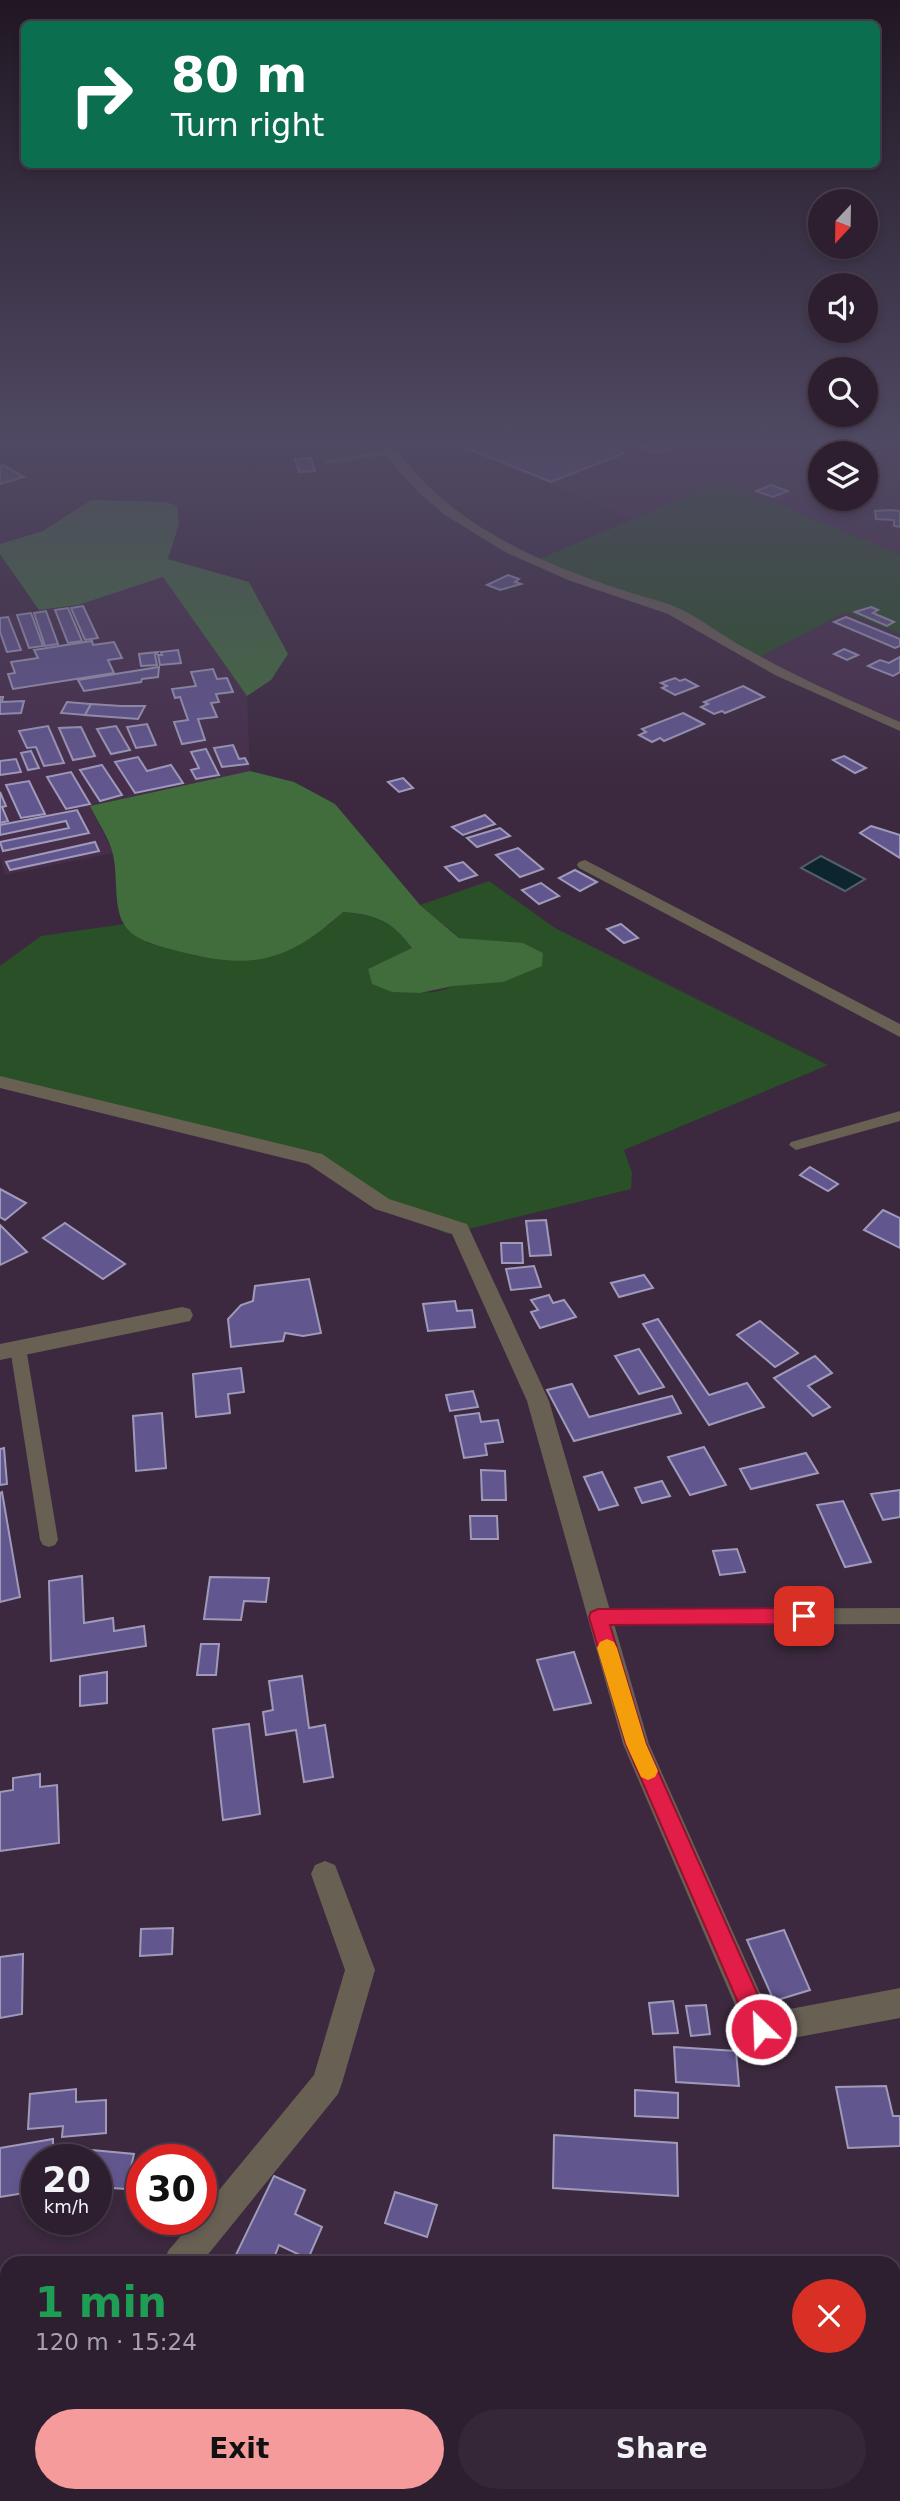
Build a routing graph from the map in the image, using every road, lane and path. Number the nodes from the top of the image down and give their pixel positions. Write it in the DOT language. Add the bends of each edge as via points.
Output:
graph roads {
  1 [pos="519,555"];
  2 [pos="900,727"];
  3 [pos="585,865"];
  4 [pos="900,1031"];
  5 [pos="0,1082"];
  6 [pos="900,1116"];
  7 [pos="796,1144"];
  8 [pos="182,1315"];
  9 [pos="9,1350"];
  10 [pos="49,1540"];
  11 [pos="900,1615"];
  12 [pos="598,1617"];
  13 [pos="325,1874"];
  14 [pos="900,2003"];
  15 [pos="186,2256"];
  1 -- 2 [label="street" via="670,610 802,685"];
  3 -- 4 [label="street"];
  5 -- 12 [label="street" via="315,1159 382,1204 460,1229 538,1401"];
  6 -- 7 [label="lane"];
  8 -- 9 [label="street"];
  9 -- 10 [label="lane"];
  11 -- 12 [label="lane"];
  12 -- 14 [label="street" via="636,1744 761,2029"];
  13 -- 15 [label="street" via="360,1970 327,2083"];
}
